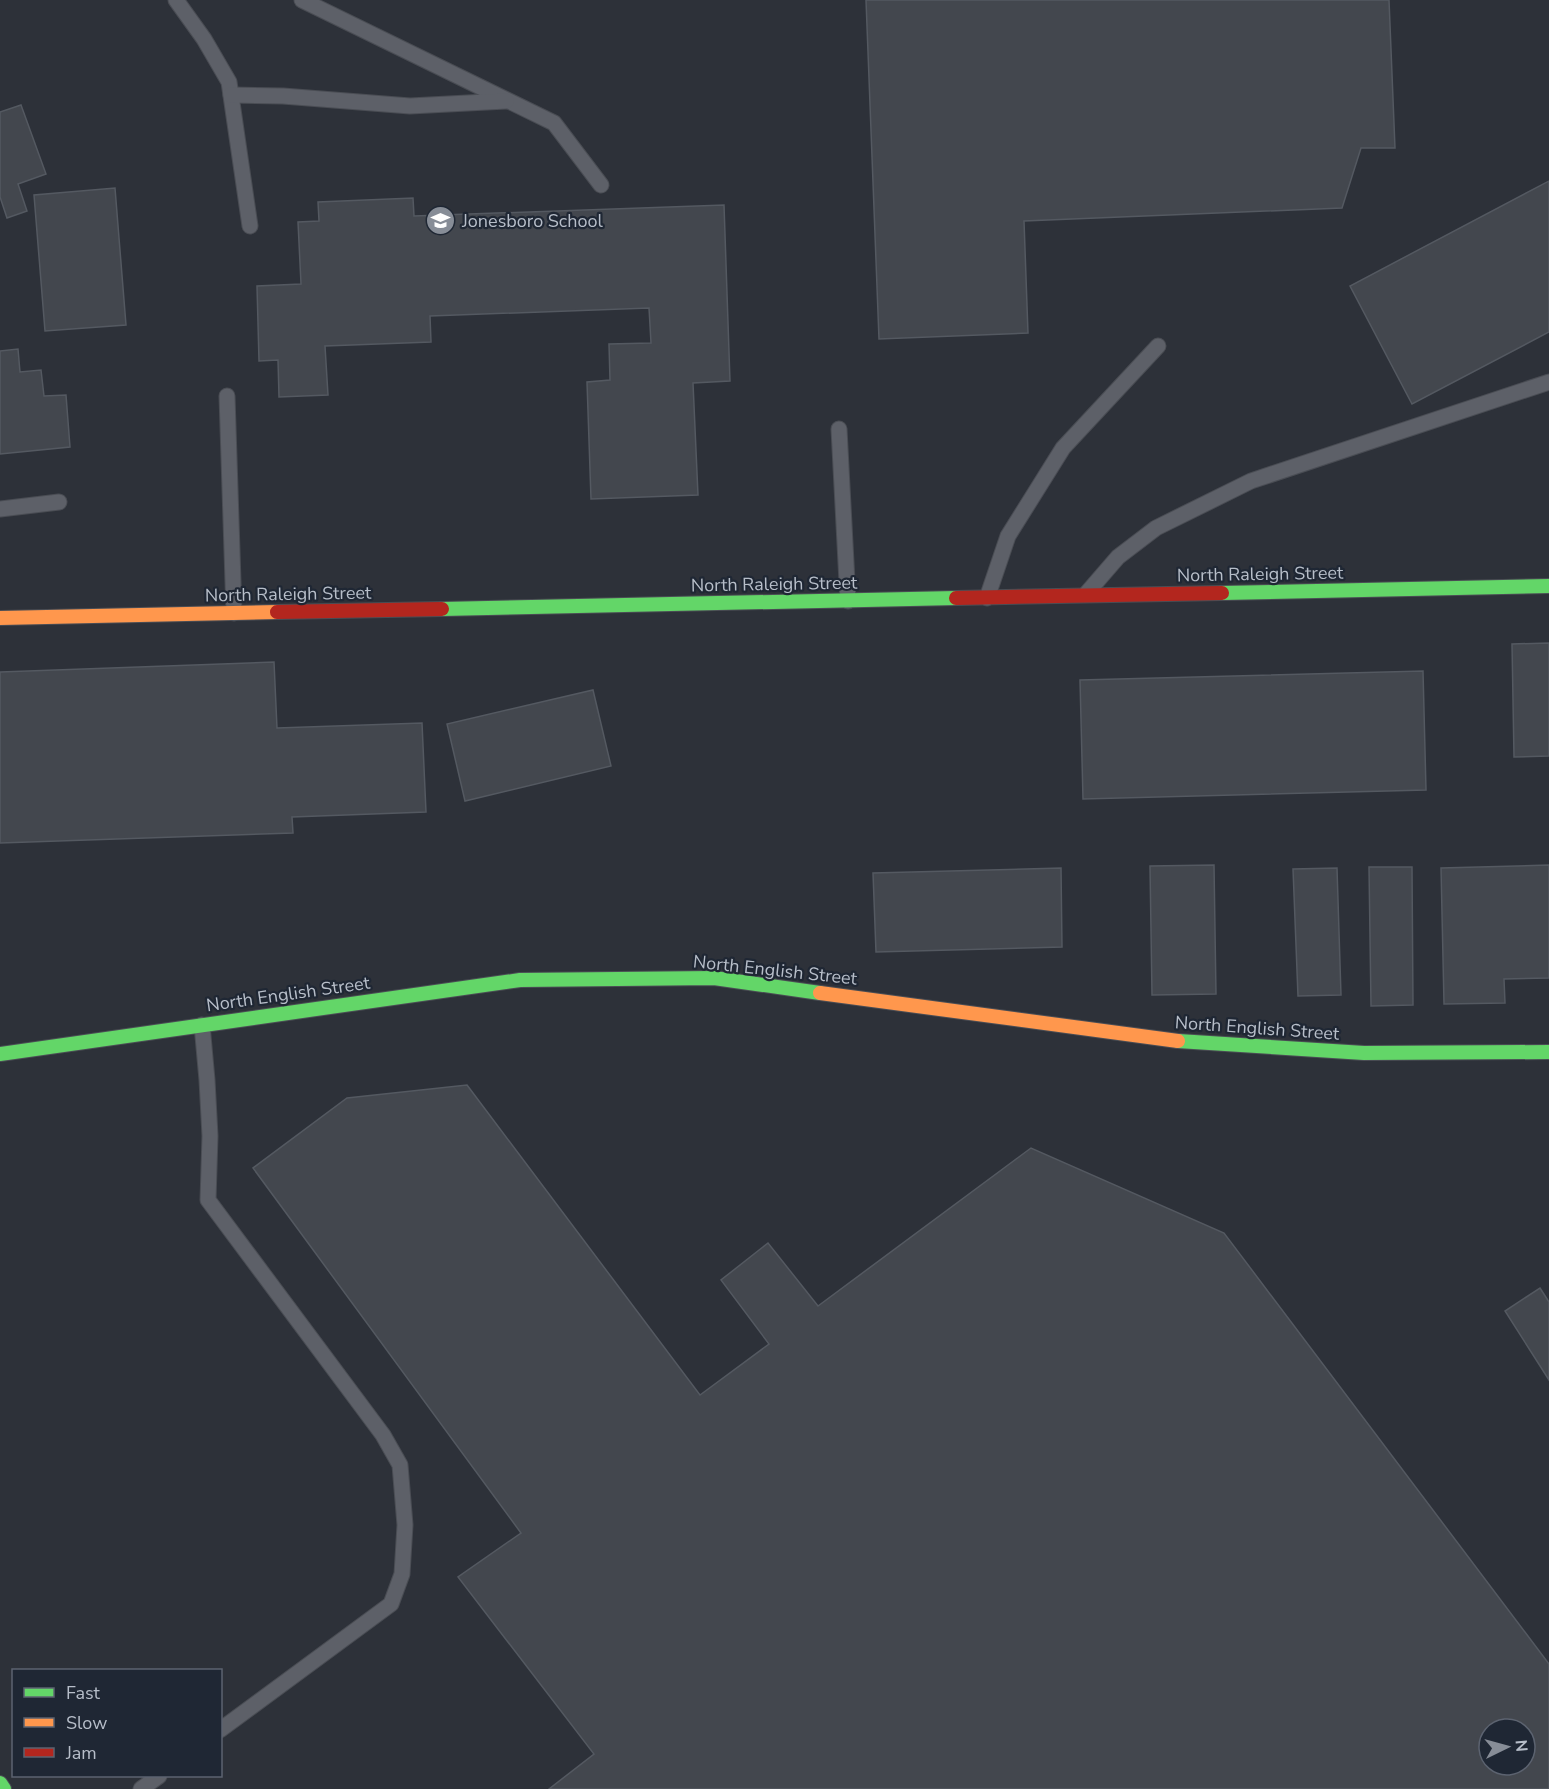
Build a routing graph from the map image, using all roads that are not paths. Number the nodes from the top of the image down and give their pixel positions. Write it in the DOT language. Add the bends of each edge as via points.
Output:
graph roads {
  1 [pos="177,0"];
  2 [pos="302,0"];
  3 [pos="231,95"];
  4 [pos="509,101"];
  5 [pos="601,185"];
  6 [pos="250,226"];
  7 [pos="1158,346"];
  8 [pos="1549,382"];
  9 [pos="227,396"];
  10 [pos="839,429"];
  11 [pos="59,502"];
  12 [pos="0,509"];
  13 [pos="1549,586"];
  14 [pos="1084,596"];
  15 [pos="987,598"];
  16 [pos="848,601"];
  17 [pos="234,613"];
  18 [pos="0,618"];
  19 [pos="202,1025"];
  20 [pos="1549,1053"];
  21 [pos="0,1054"];
  22 [pos="222,1729"];
  23 [pos="158,1777"];
  24 [pos="0,1784"];
  25 [pos="4,1789"];
  26 [pos="141,1789"];
  1 -- 3 [label="lane" via="229,82"];
  2 -- 4 [label="lane"];
  3 -- 4 [label="lane" via="410,106"];
  3 -- 6 [label="lane"];
  4 -- 5 [label="lane" via="554,123"];
  7 -- 15 [label="lane" via="1063,448 1008,536"];
  8 -- 14 [label="lane" via="1251,481 1156,528 1118,557"];
  9 -- 17 [label="lane"];
  10 -- 16 [label="lane"];
  11 -- 12 [label="lane"];
  13 -- 14 [label="street, North Raleigh Street"];
  14 -- 15 [label="street, North Raleigh Street"];
  15 -- 16 [label="street, North Raleigh Street"];
  16 -- 17 [label="street, North Raleigh Street"];
  17 -- 18 [label="street, North Raleigh Street"];
  19 -- 20 [label="street, North English Street" via="520,980 714,978 1174,1041 1364,1053"];
  19 -- 21 [label="street, North English Street"];
  19 -- 22 [label="lane" via="210,1136 208,1200 383,1435 400,1465 405,1525 402,1574 391,1604"];
  23 -- 26 [label="lane"];
  24 -- 25 [label="street"];
}
